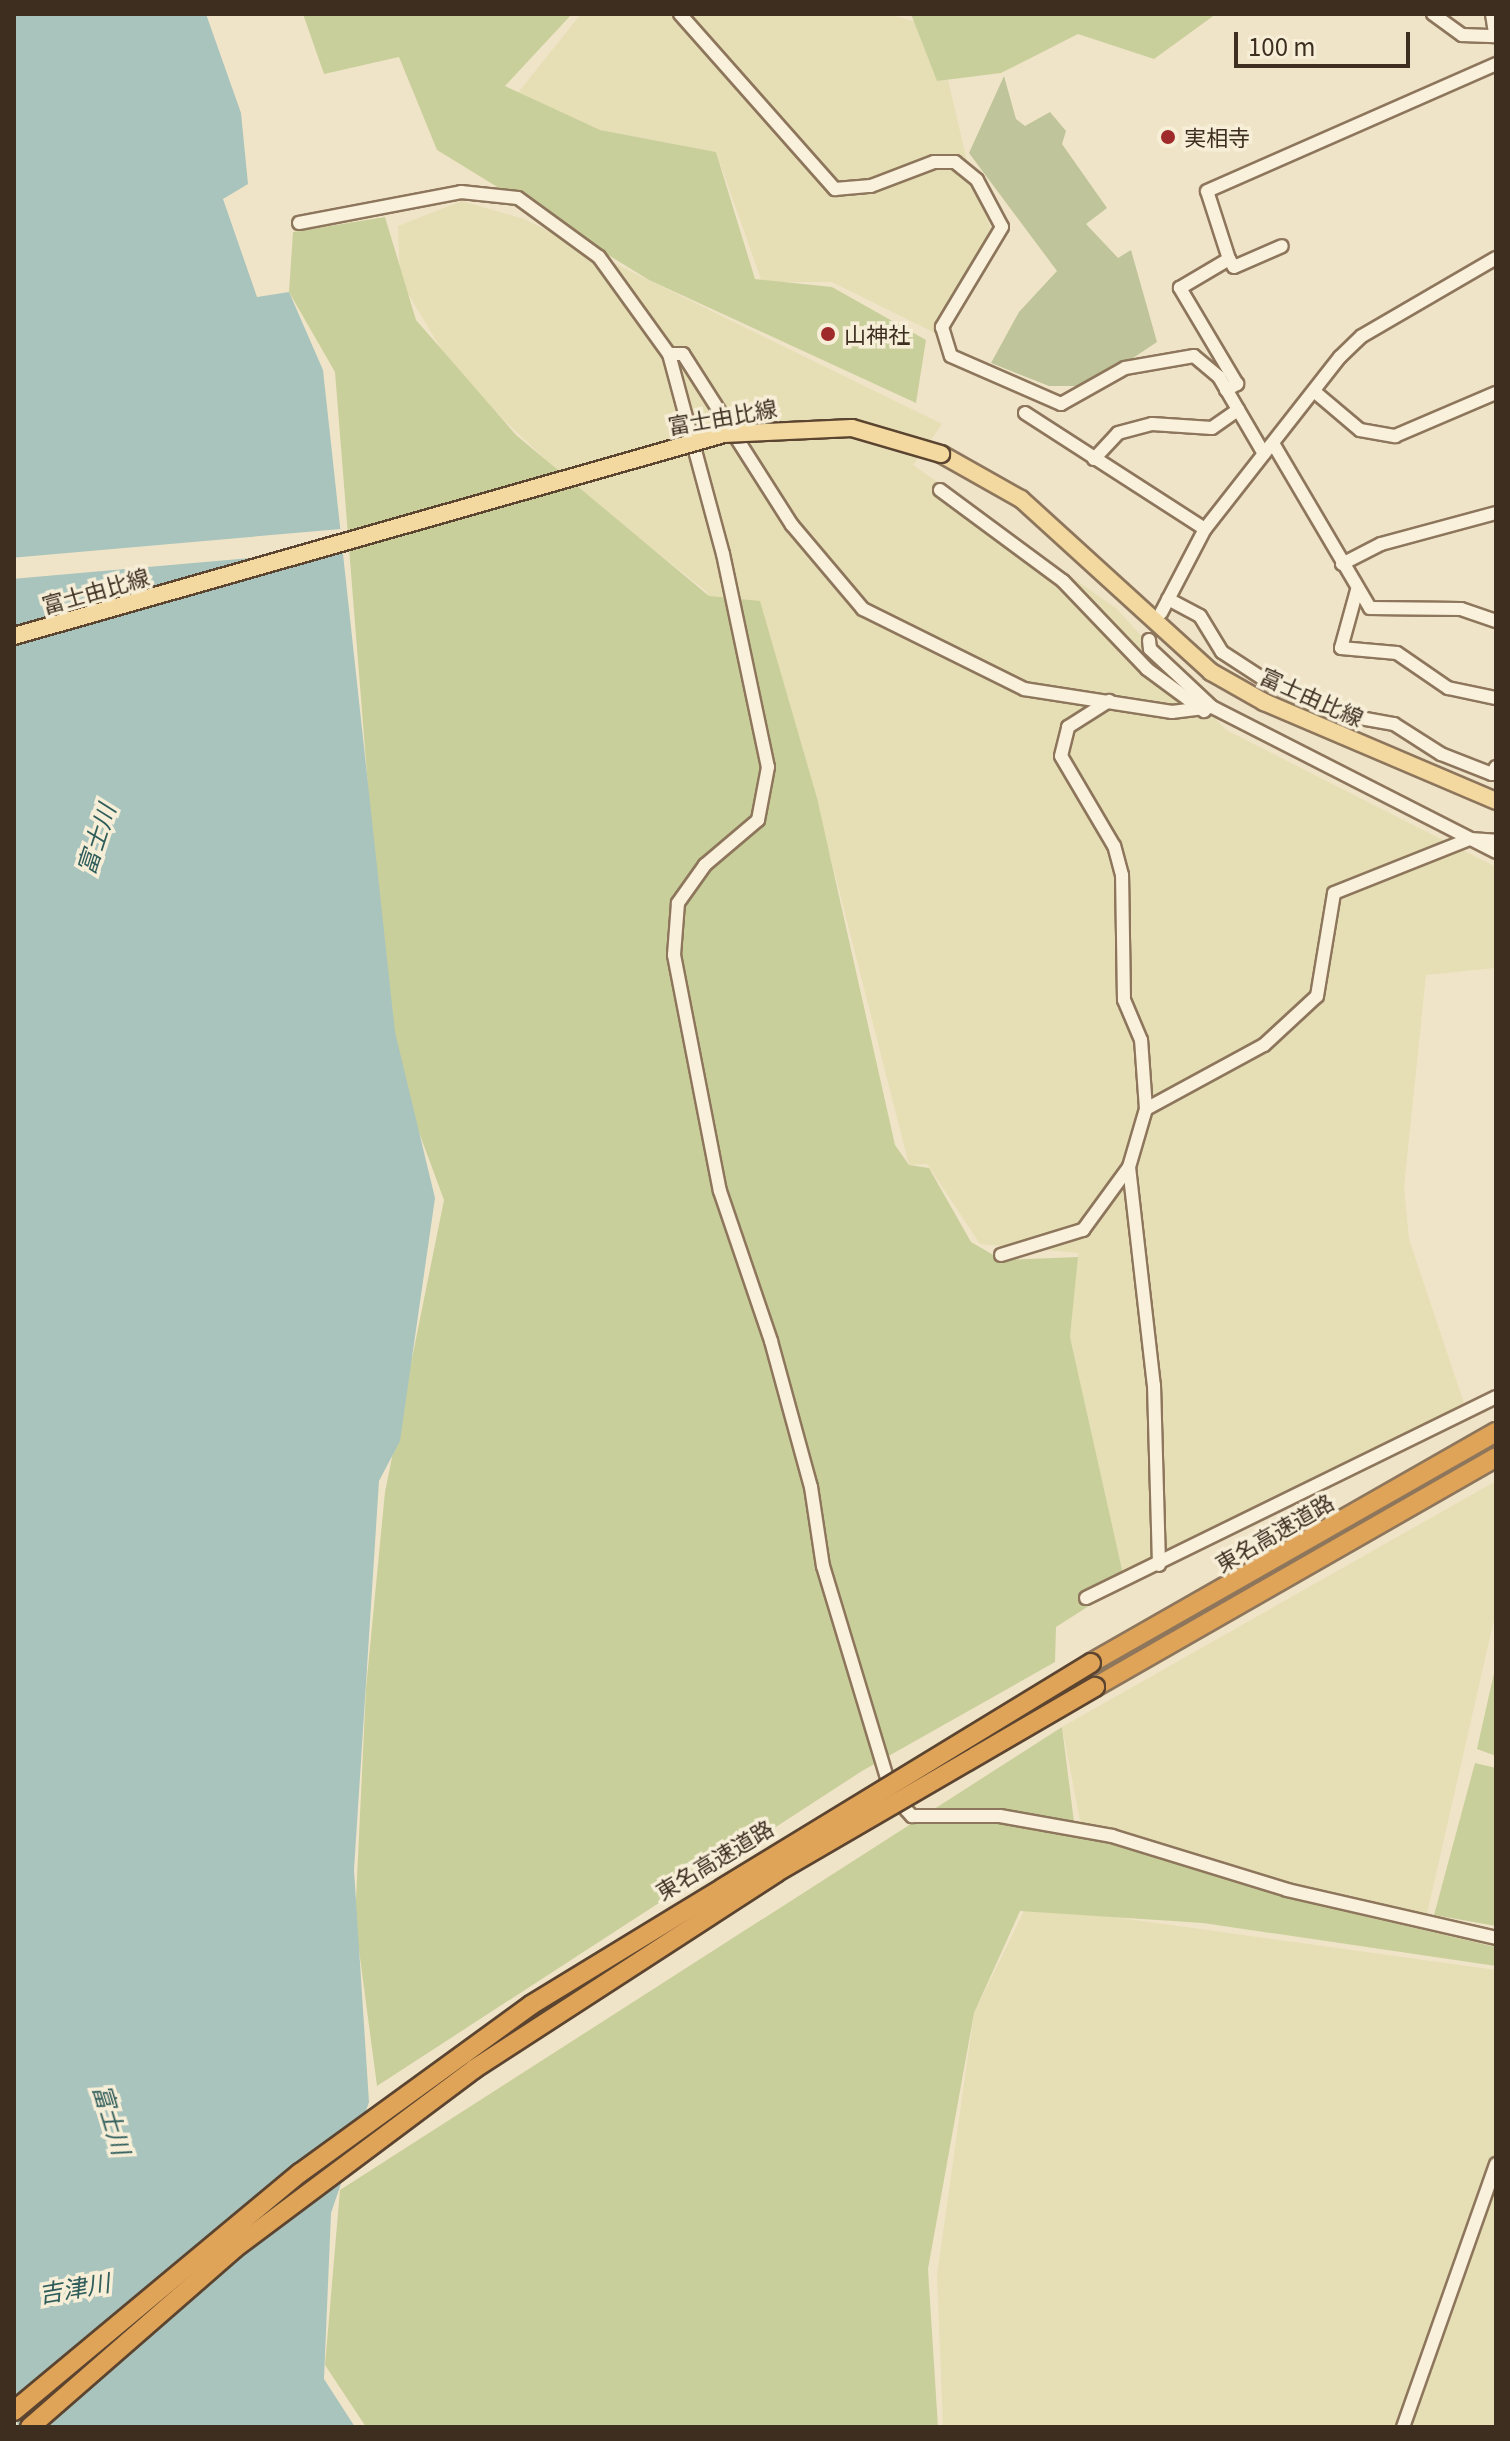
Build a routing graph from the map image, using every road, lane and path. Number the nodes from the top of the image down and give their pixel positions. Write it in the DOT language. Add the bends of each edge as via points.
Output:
graph roads {
  1 [pos="680,14"];
  2 [pos="1433,14"];
  3 [pos="1492,14"];
  4 [pos="1495,35"];
  5 [pos="1496,64"];
  6 [pos="299,223"];
  7 [pos="1282,246"];
  8 [pos="1496,258"];
  9 [pos="1229,259"];
  10 [pos="669,354"];
  11 [pos="1226,390"];
  12 [pos="1315,392"];
  13 [pos="1496,393"];
  14 [pos="1238,410"];
  15 [pos="1025,413"];
  16 [pos="1274,445"];
  17 [pos="1264,454"];
  18 [pos="1094,459"];
  19 [pos="940,490"];
  20 [pos="1496,513"];
  21 [pos="1205,529"];
  22 [pos="1342,564"];
  23 [pos="1357,590"];
  24 [pos="1168,599"];
  25 [pos="1161,613"];
  26 [pos="1496,621"];
  27 [pos="14,636"];
  28 [pos="1149,640"];
  29 [pos="1496,698"];
  30 [pos="1109,701"];
  31 [pos="1208,709"];
  32 [pos="1496,767"];
  33 [pos="1496,801"];
  34 [pos="1470,839"];
  35 [pos="1496,841"];
  36 [pos="1496,852"];
  37 [pos="1146,1109"];
  38 [pos="1129,1167"];
  39 [pos="1001,1255"];
  40 [pos="1496,1397"];
  41 [pos="1496,1432"];
  42 [pos="1496,1457"];
  43 [pos="1159,1565"];
  44 [pos="1086,1598"];
  45 [pos="1496,1938"];
  46 [pos="1496,2164"];
  47 [pos="14,2411"];
  48 [pos="30,2427"];
  49 [pos="1403,2427"];
  1 -- 11 [label="street" via="835,189 871,186 934,162 955,162 977,180 1002,227 942,327 951,356 1045,402 1061,404 1125,368 1169,355 1194,356"];
  2 -- 4 [label="street" via="1462,35"];
  3 -- 4 [label="street"];
  5 -- 9 [label="street" via="1207,191"];
  6 -- 10 [label="street" via="461,192 518,198 599,257"];
  7 -- 9 [label="street" via="1234,267"];
  8 -- 12 [label="street" via="1362,336"];
  9 -- 11 [label="street" via="1180,288 1237,384"];
  10 -- 30 [label="street" via="683,354 792,525 863,609 1024,689"];
  10 -- 45 [label="street" via="723,554 768,767 758,820 705,865 678,903 674,955 720,1191 771,1341 811,1487 823,1566 892,1794 912,1816 1000,1816 1112,1836 1287,1890"];
  11 -- 14 [label="street"];
  12 -- 13 [label="street" via="1360,430 1395,436"];
  12 -- 16 [label="street"];
  14 -- 17 [label="street"];
  14 -- 18 [label="street" via="1212,428 1152,424 1118,433"];
  15 -- 18 [label="street" via="1054,425"];
  16 -- 17 [label="street"];
  16 -- 22 [label="street"];
  17 -- 21 [label="street"];
  18 -- 21 [label="street"];
  19 -- 31 [label="street" via="1063,581 1147,669"];
  20 -- 22 [label="street" via="1381,544"];
  21 -- 24 [label="street"];
  22 -- 23 [label="street"];
  23 -- 26 [label="street" via="1370,608 1461,609"];
  23 -- 29 [label="street" via="1341,648 1397,653 1448,688"];
  24 -- 25 [label="street"];
  24 -- 32 [label="street" via="1200,616 1222,652 1268,682 1349,716 1394,724 1441,754 1492,774"];
  27 -- 33 [label="main road, 富士由比線, bridge" via="724,434 852,428 941,454 1021,499 1211,672"];
  28 -- 31 [label="street" via="1150,649"];
  30 -- 31 [label="street"];
  30 -- 37 [label="street" via="1068,727 1061,756 1114,846 1122,875 1124,1000 1141,1040"];
  31 -- 34 [label="street"];
  34 -- 35 [label="street"];
  34 -- 36 [label="street"];
  34 -- 37 [label="street" via="1334,893 1317,996 1264,1045"];
  37 -- 38 [label="street"];
  38 -- 39 [label="street" via="1083,1230"];
  38 -- 43 [label="street" via="1154,1385"];
  40 -- 43 [label="street"];
  41 -- 47 [label="highway, 東名高速道路, bridge" via="1091,1663 531,2005 300,2173"];
  42 -- 48 [label="highway, 東名高速道路, bridge" via="777,1872 474,2069 235,2248"];
  43 -- 44 [label="street"];
  46 -- 49 [label="street"];
}
